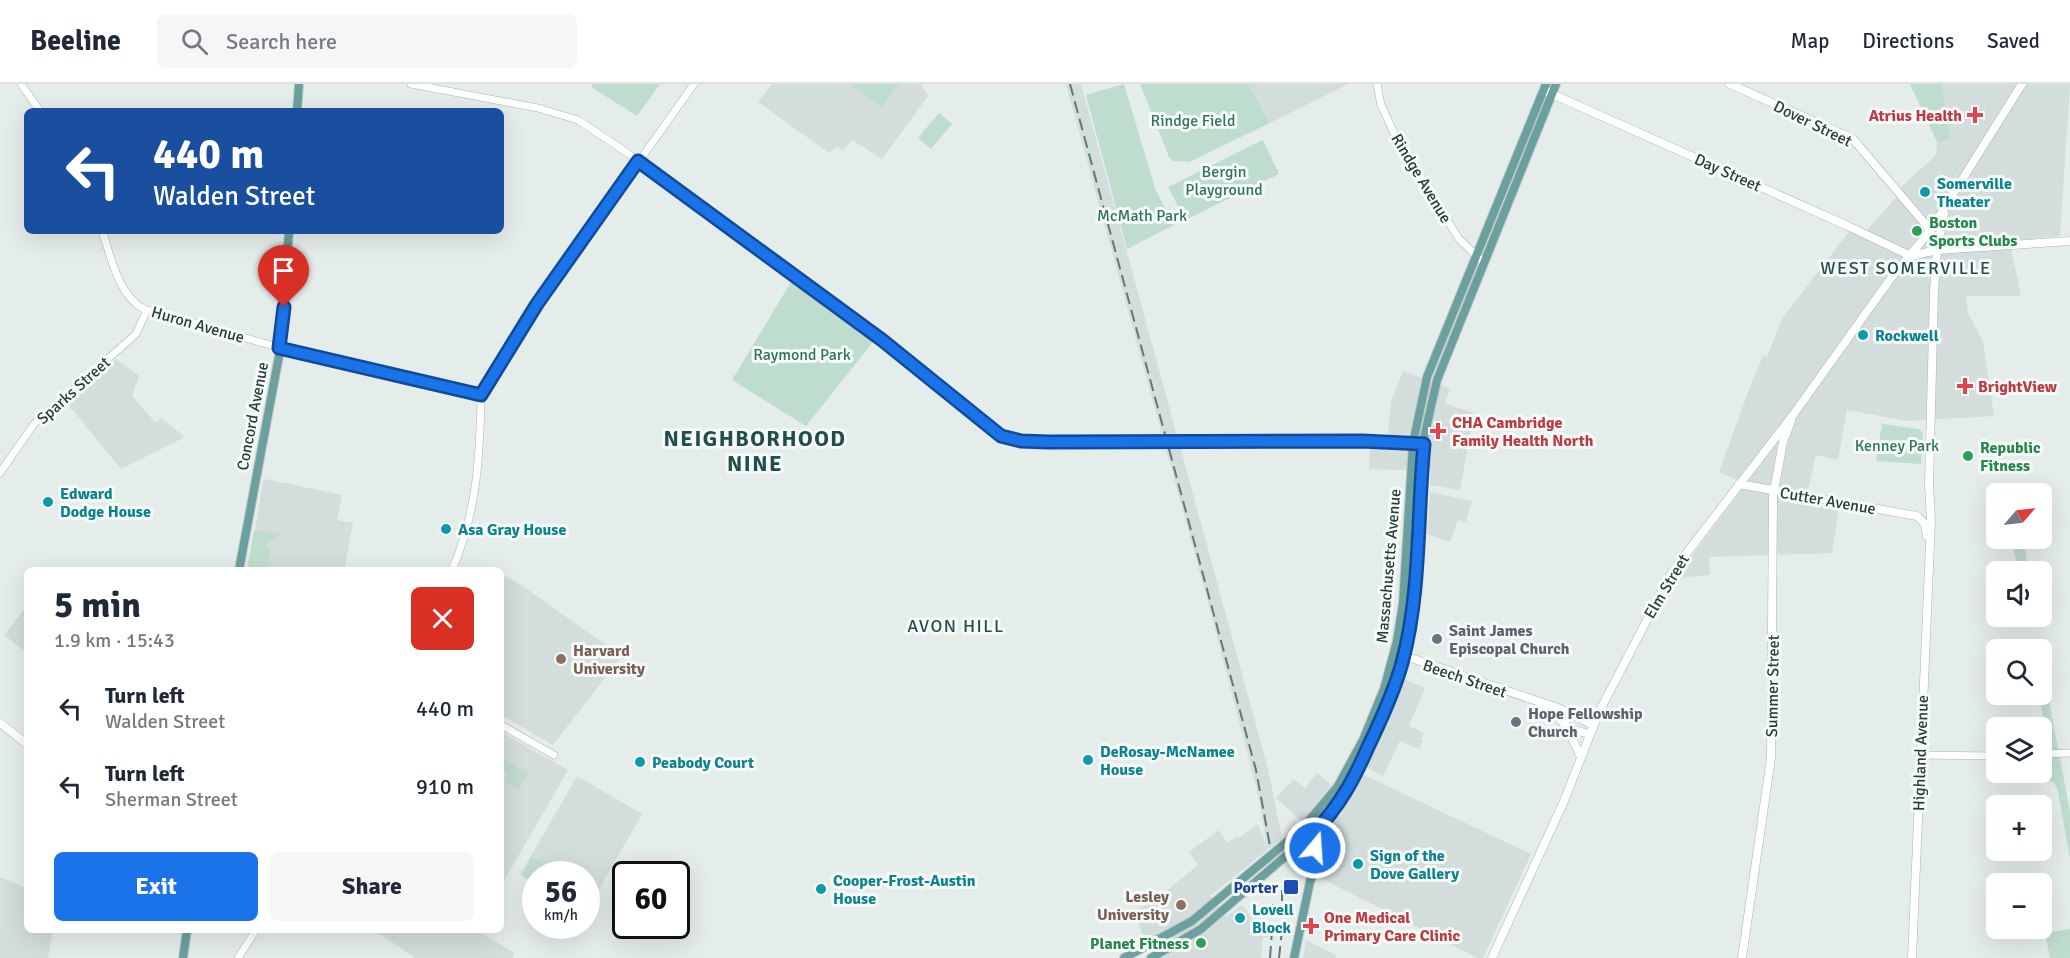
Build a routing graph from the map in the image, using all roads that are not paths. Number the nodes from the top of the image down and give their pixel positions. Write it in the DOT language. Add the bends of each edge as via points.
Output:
graph roads {
  1 [pos="21,84"];
  2 [pos="299,84"];
  3 [pos="411,84"];
  4 [pos="694,84"];
  5 [pos="1377,84"];
  6 [pos="1556,84"];
  7 [pos="1730,84"];
  8 [pos="2022,84"];
  9 [pos="1547,90"];
  10 [pos="38,108"];
  11 [pos="297,108"];
  12 [pos="1517,153"];
  13 [pos="1526,157"];
  14 [pos="638,161"];
  15 [pos="1945,210"];
  16 [pos="1930,231"];
  17 [pos="103,234"];
  18 [pos="289,234"];
  19 [pos="2070,241"];
  20 [pos="1937,250"];
  21 [pos="1474,256"];
  22 [pos="1911,256"];
  23 [pos="1483,262"];
  24 [pos="147,310"];
  25 [pos="279,348"];
  26 [pos="481,395"];
  27 [pos="1793,415"];
  28 [pos="1413,443"];
  29 [pos="1424,444"];
  30 [pos="0,473"];
  31 [pos="1738,484"];
  32 [pos="1929,485"];
  33 [pos="1774,490"];
  34 [pos="1917,516"];
  35 [pos="1928,547"];
  36 [pos="240,567"];
  37 [pos="453,567"];
  38 [pos="1399,655"];
  39 [pos="1536,702"];
  40 [pos="1563,722"];
  41 [pos="0,723"];
  42 [pos="1593,725"];
  43 [pos="504,727"];
  44 [pos="1589,734"];
  45 [pos="24,742"];
  46 [pos="2070,753"];
  47 [pos="2052,754"];
  48 [pos="554,755"];
  49 [pos="1919,755"];
  50 [pos="1986,756"];
  51 [pos="1581,757"];
  52 [pos="1304,827"];
  53 [pos="1315,831"];
  54 [pos="1302,843"];
  55 [pos="1311,879"];
  56 [pos="187,933"];
  57 [pos="254,933"];
  58 [pos="183,958"];
  59 [pos="238,958"];
  60 [pos="1124,958"];
  61 [pos="1151,958"];
  62 [pos="1294,958"];
  63 [pos="1492,958"];
  64 [pos="1742,958"];
  65 [pos="1911,958"];
  1 -- 10 [label="street"];
  2 -- 11 [label="main road"];
  3 -- 14 [label="street" via="578,120"];
  4 -- 14 [label="street"];
  5 -- 21 [label="street, Rindge Avenue" via="1381,105 1395,135"];
  6 -- 9 [label="main road, Massachusetts Avenue"];
  7 -- 16 [label="main road, Dover Street" via="1853,139"];
  8 -- 15 [label="main road, Elm Street"];
  9 -- 12 [label="main road, Massachusetts Avenue"];
  9 -- 13 [label="main road, Massachusetts Avenue"];
  9 -- 22 [label="main road, Day Street"];
  12 -- 13 [label="main road"];
  12 -- 21 [label="main road, Massachusetts Avenue"];
  13 -- 23 [label="main road, Massachusetts Avenue"];
  14 -- 26 [label="street" via="537,304"];
  14 -- 28 [label="street, bridge" via="882,340 1001,436 1021,441"];
  15 -- 16 [label="main road, Elm Street"];
  15 -- 20 [label="main road"];
  16 -- 20 [label="main road, Highland Avenue"];
  16 -- 22 [label="main road, Elm Street"];
  17 -- 24 [label="street, Huron Avenue" via="125,292"];
  18 -- 25 [label="main road, Concord Avenue"];
  19 -- 20 [label="main road"];
  20 -- 22 [label="main road"];
  20 -- 32 [label="main road, Highland Avenue"];
  21 -- 23 [label="street, Rindge Avenue"];
  21 -- 28 [label="main road, Massachusetts Avenue" via="1427,377"];
  22 -- 27 [label="main road, Elm Street"];
  23 -- 29 [label="main road, Massachusetts Avenue" via="1444,357"];
  24 -- 25 [label="street, Huron Avenue"];
  24 -- 30 [label="street, Sparks Street" via="136,334 34,424"];
  25 -- 26 [label="street, Huron Avenue"];
  25 -- 36 [label="main road, Concord Avenue"];
  26 -- 37 [label="street" via="476,490"];
  27 -- 31 [label="main road, Elm Street"];
  27 -- 33 [label="main road, Summer Street" via="1783,442"];
  28 -- 29 [label="street"];
  28 -- 38 [label="main road, Massachusetts Avenue"];
  29 -- 38 [label="main road, Massachusetts Avenue" via="1412,608"];
  31 -- 33 [label="main road, Cutter Avenue"];
  31 -- 42 [label="main road, Elm Street" via="1672,572"];
  32 -- 34 [label="main road" via="1926,510"];
  32 -- 35 [label="main road, Highland Avenue"];
  33 -- 34 [label="main road, Cutter Avenue"];
  33 -- 64 [label="main road, Summer Street" via="1771,758"];
  34 -- 35 [label="main road, Highland Avenue" via="1925,525"];
  35 -- 49 [label="main road, Highland Avenue"];
  38 -- 39 [label="main road, Beech Street"];
  38 -- 52 [label="main road, Massachusetts Avenue" via="1353,761"];
  38 -- 53 [label="main road, Massachusetts Avenue" via="1385,712 1351,784"];
  39 -- 40 [label="main road, Beech Street"];
  39 -- 42 [label="main road, Beech Street"];
  40 -- 44 [label="main road, Beech Street"];
  40 -- 51 [label="main road"];
  41 -- 45 [label="main road"];
  42 -- 44 [label="main road, Elm Street"];
  43 -- 48 [label="street"];
  44 -- 51 [label="main road, Elm Street"];
  46 -- 47 [label="street"];
  49 -- 50 [label="street"];
  49 -- 65 [label="main road, Highland Avenue"];
  51 -- 63 [label="main road, Elm Street"];
  52 -- 54 [label="main road"];
  52 -- 60 [label="main road, Massachusetts Avenue" via="1192,921"];
  53 -- 54 [label="main road, Massachusetts Avenue"];
  53 -- 55 [label="main road" via="1319,865"];
  54 -- 55 [label="main road"];
  54 -- 61 [label="main road, Massachusetts Avenue" via="1201,929"];
  55 -- 62 [label="main road"];
  56 -- 58 [label="main road"];
  57 -- 59 [label="street"];
}
